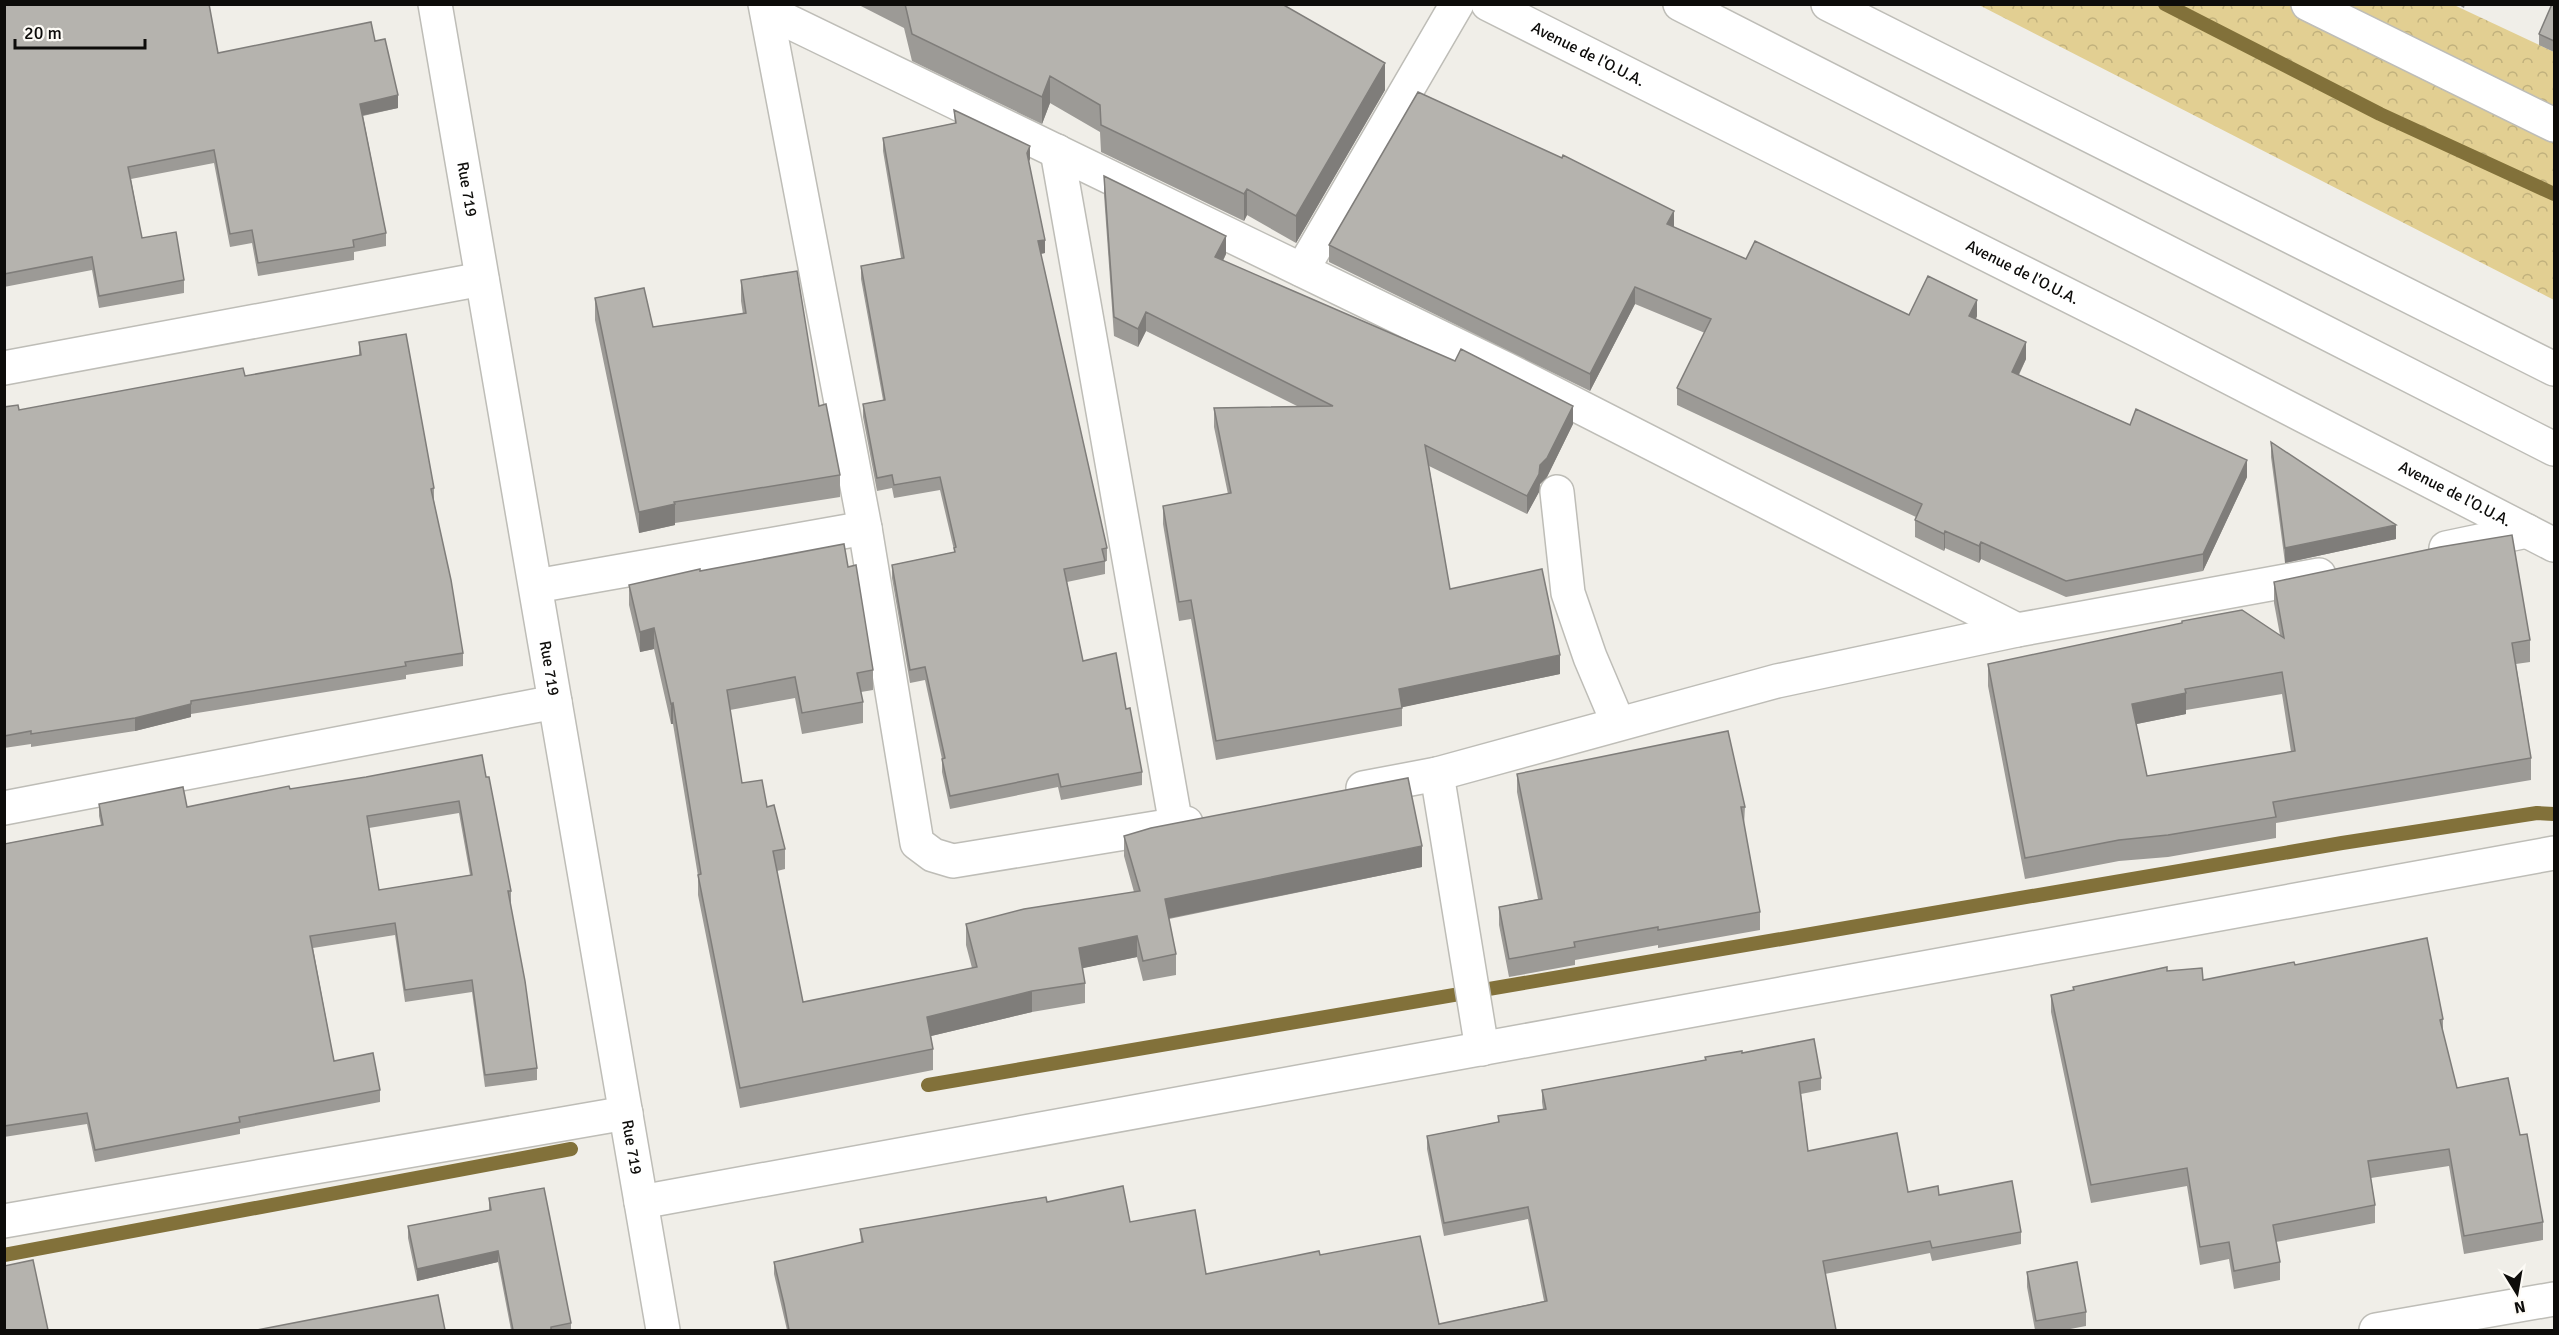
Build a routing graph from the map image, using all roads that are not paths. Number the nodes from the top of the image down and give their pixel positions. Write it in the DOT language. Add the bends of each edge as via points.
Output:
graph roads {
  1 [pos="435,4"];
  2 [pos="1457,4"];
  3 [pos="1488,4"];
  4 [pos="1680,4"];
  5 [pos="1828,4"];
  6 [pos="2308,4"];
  7 [pos="766,8"];
  8 [pos="2554,125"];
  9 [pos="1056,152"];
  10 [pos="1302,270"];
  11 [pos="482,279"];
  12 [pos="4,368"];
  13 [pos="2554,369"];
  14 [pos="2554,449"];
  15 [pos="1557,492"];
  16 [pos="865,528"];
  17 [pos="2541,538"];
  18 [pos="2414,555"];
  19 [pos="2346,569"];
  20 [pos="536,586"];
  21 [pos="2017,630"];
  22 [pos="555,702"];
  23 [pos="1618,723"];
  24 [pos="1437,774"];
  25 [pos="1335,794"];
  26 [pos="4,807"];
  27 [pos="1210,818"];
  28 [pos="1176,825"];
  29 [pos="2554,853"];
  30 [pos="1482,1049"];
  31 [pos="626,1113"];
  32 [pos="641,1202"];
  33 [pos="4,1221"];
  34 [pos="2554,1299"];
  35 [pos="663,1330"];
  36 [pos="2376,1330"];
  1 -- 11 [label="main road, Rue 719"];
  2 -- 10 [label="main road"];
  3 -- 17 [label="main road, Avenue de l'O.U.A."];
  4 -- 14 [label="main road"];
  5 -- 13 [label="main road"];
  6 -- 8 [label="main road"];
  7 -- 9 [label="main road"];
  7 -- 16 [label="main road"];
  9 -- 10 [label="main road"];
  9 -- 28 [label="main road"];
  10 -- 21 [label="main road" via="1506,369"];
  11 -- 12 [label="main road"];
  11 -- 20 [label="main road, Rue 719"];
  15 -- 23 [label="main road" via="1568,593"];
  16 -- 20 [label="main road"];
  16 -- 28 [label="main road" via="917,843 933,855 953,861"];
  17 -- 18 [label="main road"];
  19 -- 21 [label="main road"];
  20 -- 22 [label="main road, Rue 719"];
  21 -- 23 [label="main road" via="1777,681"];
  22 -- 26 [label="main road"];
  22 -- 31 [label="main road, Rue 719"];
  23 -- 24 [label="main road"];
  24 -- 25 [label="main road"];
  24 -- 30 [label="main road"];
  27 -- 28 [label="main road"];
  29 -- 30 [label="main road"];
  30 -- 32 [label="main road"];
  31 -- 32 [label="main road, Rue 719"];
  31 -- 33 [label="main road"];
  32 -- 35 [label="main road, Rue 719"];
  34 -- 36 [label="main road"];
}
